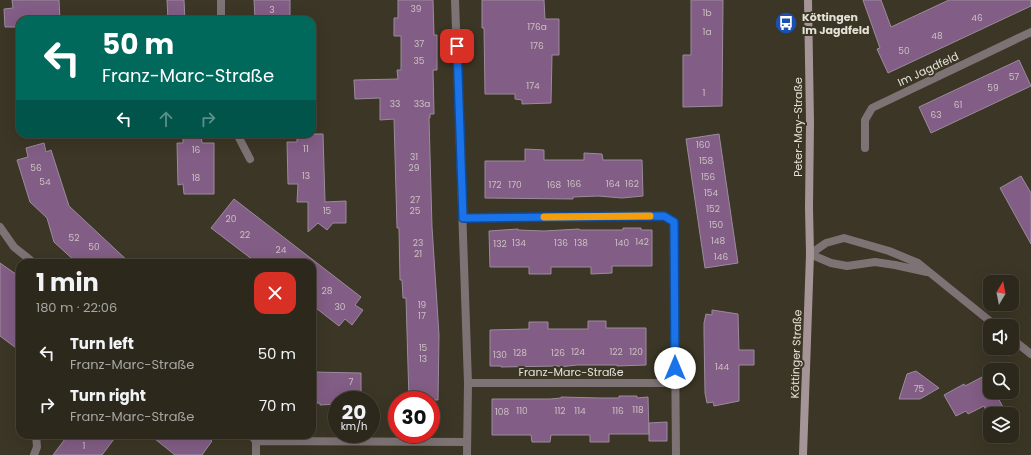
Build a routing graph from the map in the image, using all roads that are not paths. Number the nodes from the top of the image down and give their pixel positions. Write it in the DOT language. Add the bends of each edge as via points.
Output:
graph roads {
  1 [pos="221,0"];
  2 [pos="455,0"];
  3 [pos="808,0"];
  4 [pos="221,16"];
  5 [pos="1031,32"];
  6 [pos="239,138"];
  7 [pos="865,148"];
  8 [pos="250,160"];
  9 [pos="463,218"];
  10 [pos="0,227"];
  11 [pos="810,254"];
  12 [pos="29,259"];
  13 [pos="930,273"];
  14 [pos="987,319"];
  15 [pos="1019,345"];
  16 [pos="1031,354"];
  17 [pos="468,383"];
  18 [pos="675,383"];
  19 [pos="36,439"];
  20 [pos="254,439"];
  21 [pos="307,439"];
  22 [pos="467,442"];
  23 [pos="34,455"];
  24 [pos="256,455"];
  25 [pos="467,455"];
  26 [pos="676,455"];
  27 [pos="803,455"];
  1 -- 4 [label="street"];
  2 -- 9 [label="street"];
  3 -- 11 [label="main road, Peter-May-Straße"];
  5 -- 7 [label="street, Im Jagdfeld" via="872,108 865,120"];
  6 -- 8 [label="street"];
  9 -- 17 [label="street"];
  9 -- 18 [label="street" via="664,216 674,222"];
  10 -- 12 [label="street" via="14,247"];
  11 -- 13 [label="street" via="846,266 875,262"];
  11 -- 13 [label="street" via="826,243 844,238 889,251 918,263"];
  11 -- 27 [label="main road, Köttinger Straße"];
  13 -- 14 [label="street"];
  15 -- 16 [label="street"];
  17 -- 18 [label="street, Franz-Marc-Straße"];
  17 -- 22 [label="street"];
  18 -- 26 [label="street"];
  19 -- 23 [label="street"];
  20 -- 24 [label="street"];
  21 -- 22 [label="street"];
  22 -- 25 [label="street"];
}
